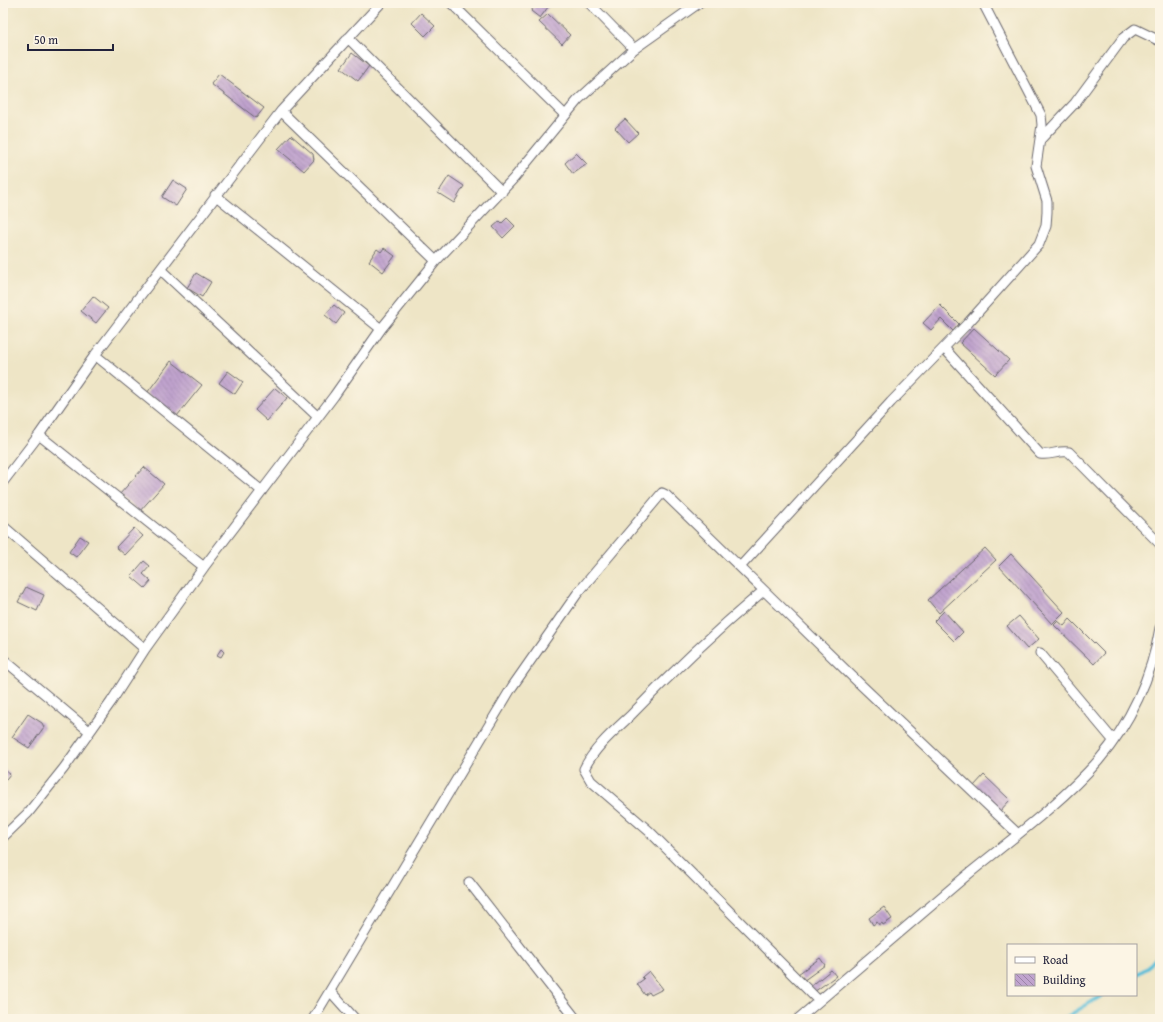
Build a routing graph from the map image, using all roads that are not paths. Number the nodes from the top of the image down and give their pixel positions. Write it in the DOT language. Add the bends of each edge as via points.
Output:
graph roads {
  1 [pos="381,3"];
  2 [pos="451,3"];
  3 [pos="589,3"];
  4 [pos="699,3"];
  5 [pos="983,3"];
  6 [pos="348,38"];
  7 [pos="1160,41"];
  8 [pos="634,49"];
  9 [pos="281,111"];
  10 [pos="565,115"];
  11 [pos="1040,140"];
  12 [pos="502,192"];
  13 [pos="216,195"];
  14 [pos="436,261"];
  15 [pos="161,270"];
  16 [pos="381,329"];
  17 [pos="944,348"];
  18 [pos="95,355"];
  19 [pos="318,417"];
  20 [pos="39,435"];
  21 [pos="3,482"];
  22 [pos="262,491"];
  23 [pos="3,526"];
  24 [pos="1160,544"];
  25 [pos="740,567"];
  26 [pos="204,568"];
  27 [pos="763,591"];
  28 [pos="1160,628"];
  29 [pos="145,649"];
  30 [pos="1040,653"];
  31 [pos="3,660"];
  32 [pos="89,731"];
  33 [pos="1113,740"];
  34 [pos="1018,834"];
  35 [pos="3,837"];
  36 [pos="469,882"];
  37 [pos="330,991"];
  38 [pos="819,1001"];
  39 [pos="313,1019"];
  40 [pos="355,1019"];
  41 [pos="576,1019"];
  42 [pos="798,1019"];
  1 -- 6 [label="street"];
  2 -- 10 [label="street"];
  3 -- 8 [label="street"];
  4 -- 8 [label="street"];
  5 -- 11 [label="street" via="1037,105 1042,125"];
  6 -- 9 [label="street"];
  6 -- 12 [label="street"];
  7 -- 11 [label="street" via="1135,29 1123,38 1075,103"];
  8 -- 10 [label="street"];
  9 -- 13 [label="street"];
  9 -- 14 [label="street"];
  10 -- 12 [label="street"];
  11 -- 17 [label="street" via="1036,166 1047,201 1047,212 1046,226 1039,244"];
  12 -- 14 [label="street" via="456,237"];
  13 -- 15 [label="street"];
  13 -- 16 [label="street"];
  14 -- 16 [label="street"];
  15 -- 18 [label="street"];
  15 -- 19 [label="street"];
  16 -- 19 [label="street"];
  17 -- 24 [label="street" via="1040,454 1047,456 1060,450 1069,452"];
  17 -- 25 [label="street"];
  18 -- 20 [label="street"];
  18 -- 22 [label="street"];
  19 -- 22 [label="street"];
  20 -- 21 [label="street"];
  20 -- 26 [label="street"];
  22 -- 26 [label="street"];
  23 -- 29 [label="street"];
  25 -- 27 [label="street"];
  25 -- 37 [label="street" via="666,495 662,493 658,496 577,594 512,687"];
  26 -- 29 [label="street"];
  27 -- 34 [label="street"];
  27 -- 38 [label="street" via="637,708 590,757 584,768 591,781 649,831"];
  28 -- 33 [label="street" via="1158,643 1142,692"];
  29 -- 32 [label="street"];
  30 -- 33 [label="street"];
  31 -- 32 [label="street"];
  32 -- 35 [label="street" via="46,792"];
  33 -- 34 [label="street" via="1098,760"];
  34 -- 38 [label="street"];
  36 -- 41 [label="street"];
  37 -- 39 [label="street"];
  37 -- 40 [label="street"];
  38 -- 42 [label="street"];
}
